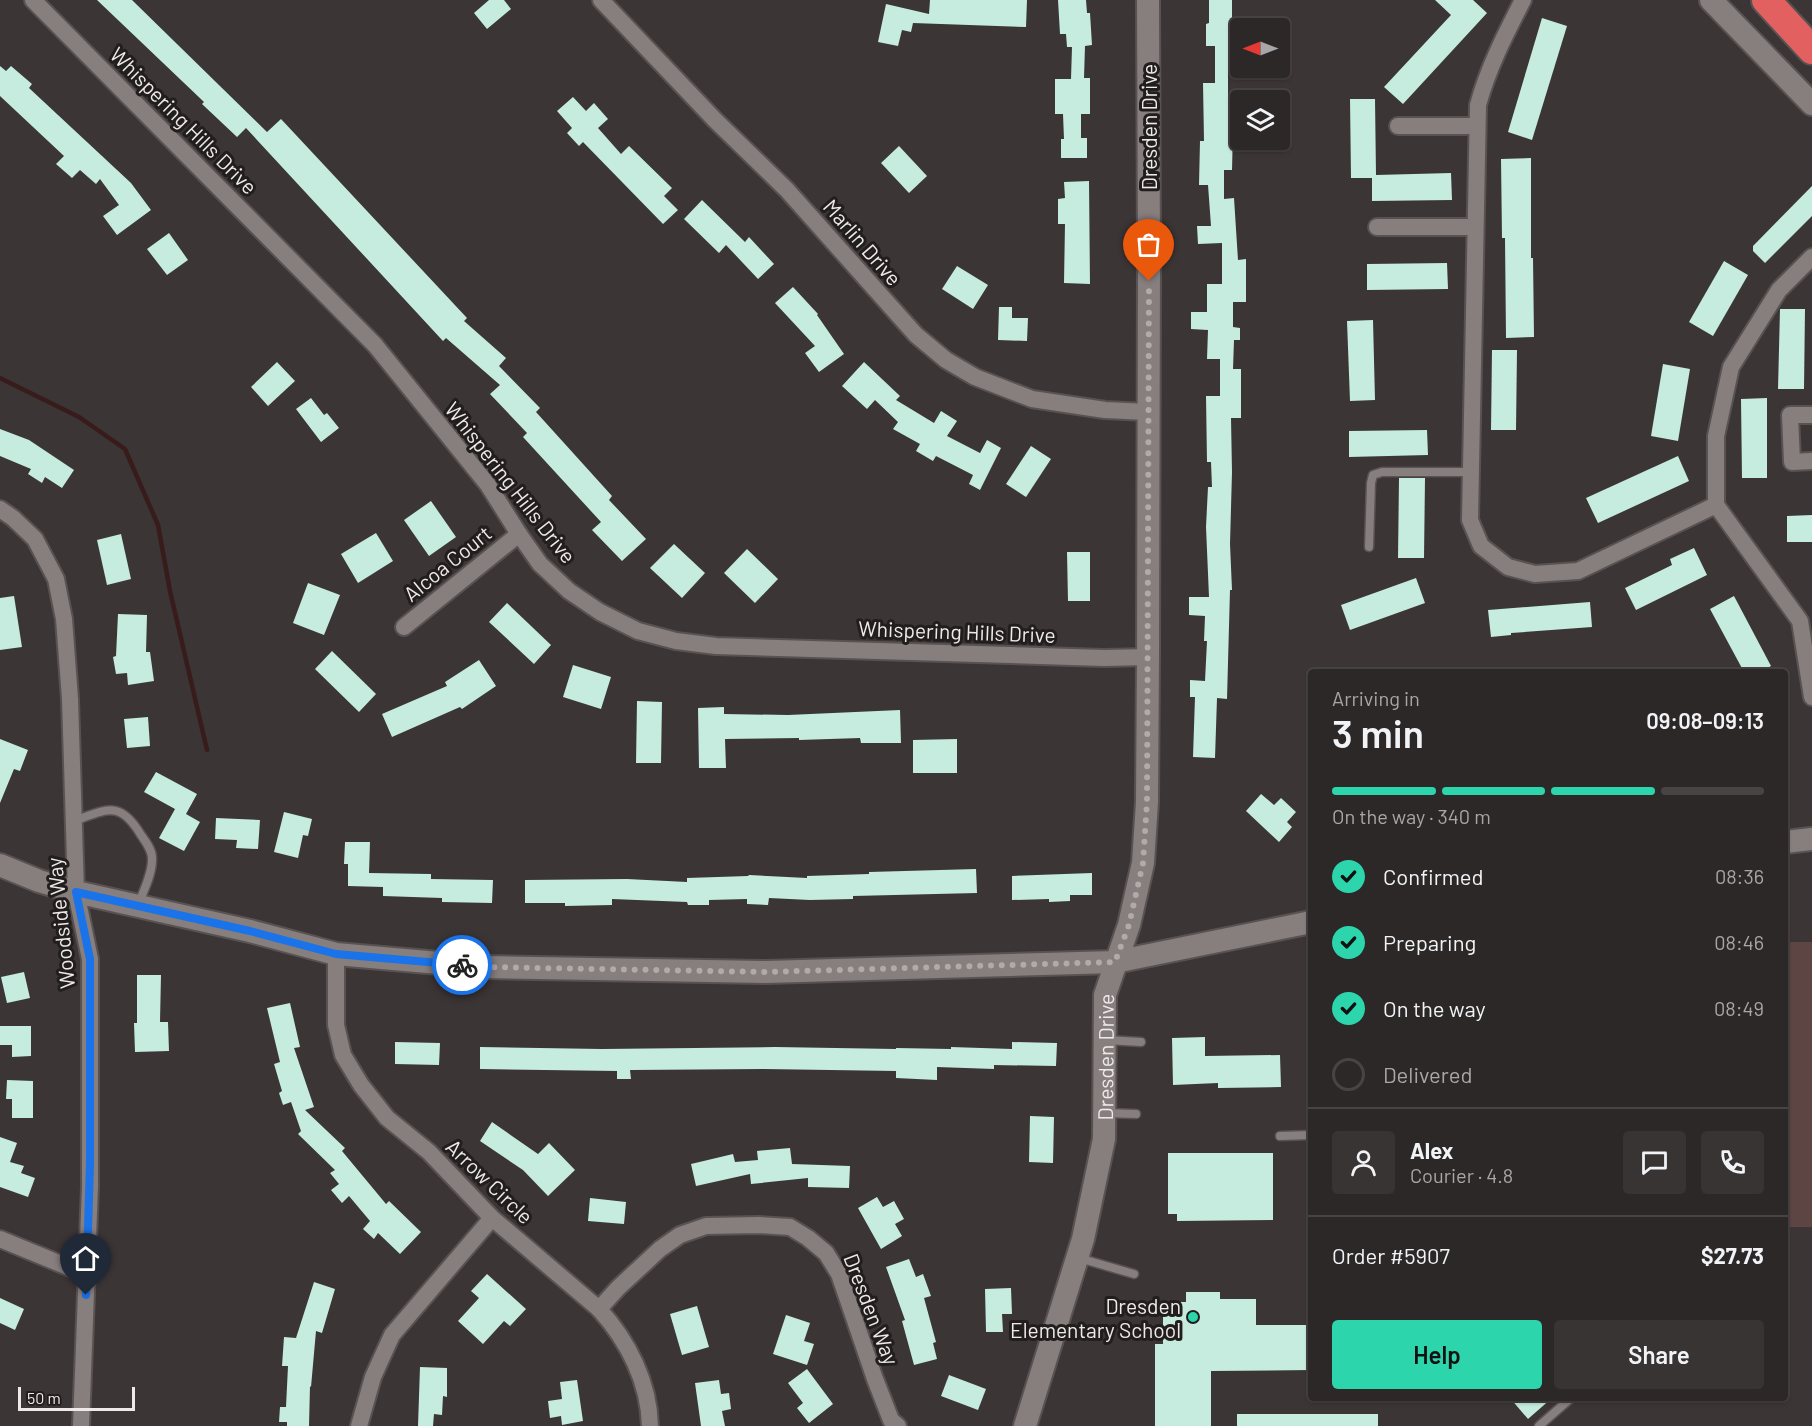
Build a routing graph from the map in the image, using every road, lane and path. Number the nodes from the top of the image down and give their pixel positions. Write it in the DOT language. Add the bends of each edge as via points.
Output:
graph roads {
  1 [pos="33,0"];
  2 [pos="601,0"];
  3 [pos="1148,0"];
  4 [pos="1524,0"];
  5 [pos="1711,0"];
  6 [pos="1766,0"];
  7 [pos="1812,50"];
  8 [pos="1812,104"];
  9 [pos="1398,126"];
  10 [pos="1476,126"];
  11 [pos="1377,227"];
  12 [pos="1474,227"];
  13 [pos="1809,266"];
  14 [pos="1147,412"];
  15 [pos="1812,415"];
  16 [pos="1812,461"];
  17 [pos="1471,472"];
  18 [pos="1716,505"];
  19 [pos="0,509"];
  20 [pos="519,534"];
  21 [pos="1370,547"];
  22 [pos="1806,621"];
  23 [pos="404,627"];
  24 [pos="1148,657"];
  25 [pos="1812,697"];
  26 [pos="74,821"];
  27 [pos="1812,839"];
  28 [pos="1788,842"];
  29 [pos="0,865"];
  30 [pos="76,892"];
  31 [pos="138,906"];
  32 [pos="1308,923"];
  33 [pos="336,954"];
  34 [pos="1115,962"];
  35 [pos="1105,1040"];
  36 [pos="1141,1042"];
  37 [pos="1105,1113"];
  38 [pos="1136,1114"];
  39 [pos="1308,1135"];
  40 [pos="1280,1136"];
  41 [pos="492,1218"];
  42 [pos="0,1239"];
  43 [pos="1078,1257"];
  44 [pos="86,1274"];
  45 [pos="1134,1274"];
  46 [pos="599,1309"];
  47 [pos="1568,1401"];
  48 [pos="1543,1425"];
  49 [pos="81,1426"];
  50 [pos="359,1426"];
  51 [pos="650,1426"];
  52 [pos="898,1426"];
  53 [pos="1026,1426"];
  1 -- 20 [label="street, Whispering Hills Drive" via="375,345 488,485"];
  2 -- 14 [label="street, Marlin Drive" via="787,190 916,335 946,360 975,377 1032,399"];
  3 -- 14 [label="street, Dresden Drive"];
  4 -- 10 [label="street" via="1485,79"];
  5 -- 8 [label="street"];
  6 -- 7 [label="highway"];
  9 -- 10 [label="street"];
  10 -- 12 [label="street"];
  11 -- 12 [label="street"];
  12 -- 17 [label="street"];
  13 -- 18 [label="street" via="1779,290 1731,367 1716,436"];
  14 -- 24 [label="street, Dresden Drive"];
  15 -- 16 [label="street" via="1790,415 1792,462"];
  17 -- 18 [label="street" via="1470,520 1481,546 1508,567 1535,574 1578,571"];
  17 -- 21 [label="lane" via="1373,475"];
  18 -- 22 [label="street"];
  19 -- 26 [label="street, Woodside Way" via="35,539 56,579 64,619"];
  20 -- 23 [label="street, Alcoa Court"];
  20 -- 24 [label="street, Whispering Hills Drive" via="540,564 600,612 638,631 676,641 716,646"];
  22 -- 25 [label="street"];
  24 -- 34 [label="street, Dresden Drive" via="1143,863 1129,925"];
  26 -- 30 [label="street, Woodside Way"];
  26 -- 31 [label="lane" via="107,810 119,811 132,819 153,860"];
  27 -- 28 [label="street"];
  29 -- 30 [label="street"];
  30 -- 31 [label="street"];
  30 -- 44 [label="street, Woodside Way" via="90,959"];
  31 -- 33 [label="street"];
  32 -- 34 [label="street"];
  33 -- 34 [label="street" via="485,967 766,972"];
  33 -- 41 [label="street, Arrow Circle" via="336,1025 343,1055 387,1118 429,1152"];
  34 -- 35 [label="street, Dresden Drive" via="1105,995"];
  35 -- 36 [label="lane"];
  35 -- 37 [label="street, Dresden Drive"];
  37 -- 38 [label="lane"];
  37 -- 43 [label="street, Dresden Drive" via="1104,1139"];
  39 -- 40 [label="lane"];
  41 -- 46 [label="street, Arrow Circle"];
  41 -- 50 [label="street" via="392,1335 372,1377"];
  42 -- 44 [label="street"];
  43 -- 45 [label="lane"];
  43 -- 53 [label="street, Dresden Drive"];
  44 -- 49 [label="street, Woodside Way"];
  46 -- 51 [label="street, Arrow Circle" via="632,1356 642,1382"];
  46 -- 52 [label="street, Dresden Way" via="660,1249 680,1235 706,1226 790,1227 826,1253 839,1274 875,1379 891,1420"];
  47 -- 48 [label="lane"];
}
